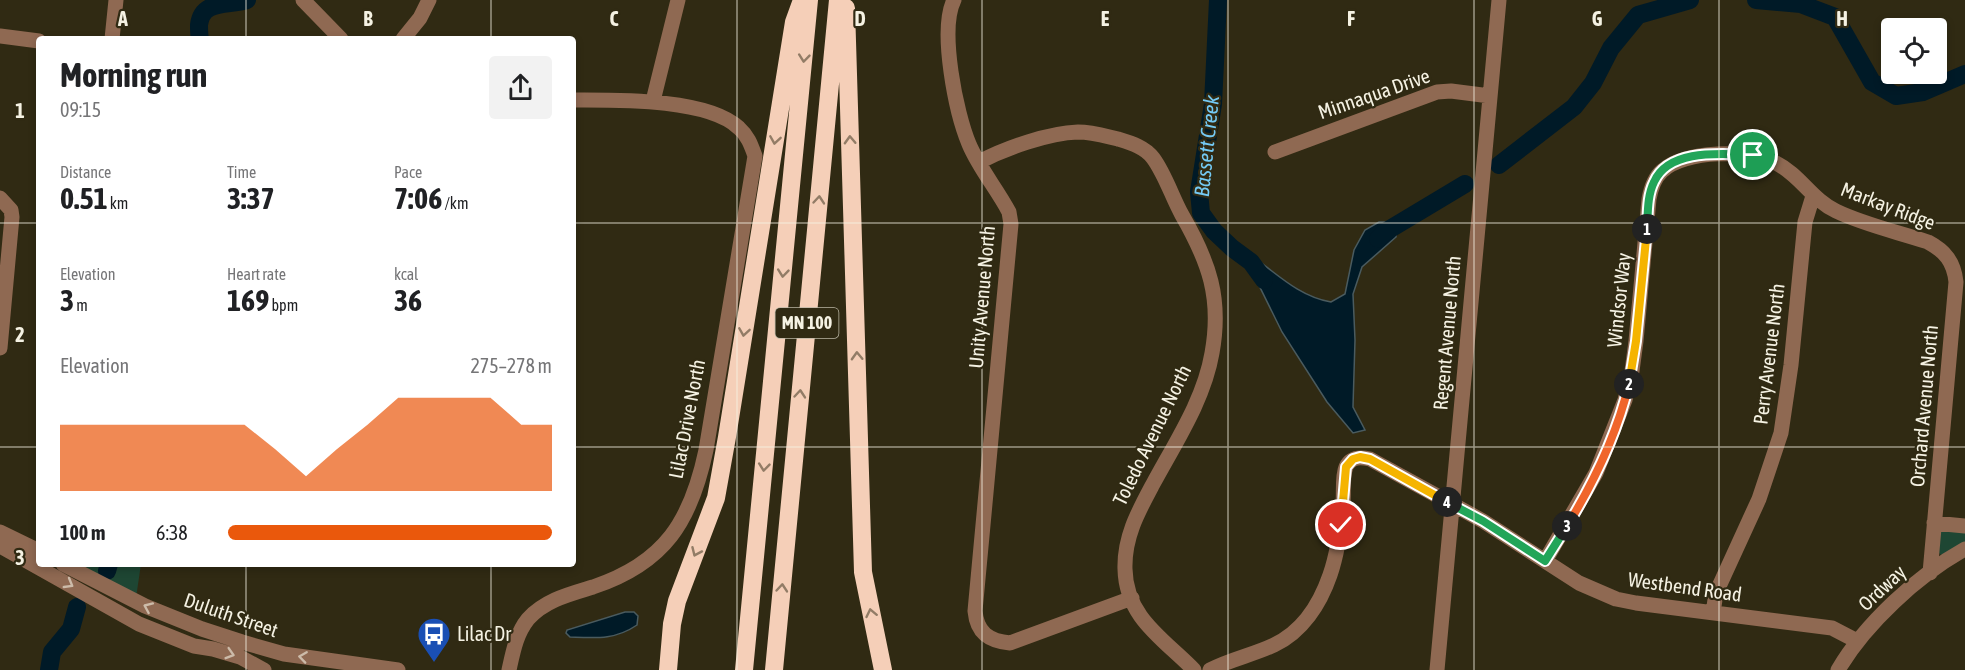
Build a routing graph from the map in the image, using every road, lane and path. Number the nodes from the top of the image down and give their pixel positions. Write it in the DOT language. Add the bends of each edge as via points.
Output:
graph roads {
  1 [pos="116,0"];
  2 [pos="303,0"];
  3 [pos="429,0"];
  4 [pos="678,0"];
  5 [pos="802,0"];
  6 [pos="809,0"];
  7 [pos="837,0"];
  8 [pos="846,0"];
  9 [pos="954,0"];
  10 [pos="1499,0"];
  11 [pos="0,36"];
  12 [pos="112,36"];
  13 [pos="338,36"];
  14 [pos="405,36"];
  15 [pos="36,41"];
  16 [pos="1490,96"];
  17 [pos="576,100"];
  18 [pos="654,101"];
  19 [pos="1275,152"];
  20 [pos="979,162"];
  21 [pos="1662,171"];
  22 [pos="1813,196"];
  23 [pos="4,201"];
  24 [pos="1939,248"];
  25 [pos="0,348"];
  26 [pos="1452,504"];
  27 [pos="1934,523"];
  28 [pos="1965,526"];
  29 [pos="0,532"];
  30 [pos="0,546"];
  31 [pos="1965,549"];
  32 [pos="36,550"];
  33 [pos="1545,561"];
  34 [pos="36,566"];
  35 [pos="37,567"];
  36 [pos="69,567"];
  37 [pos="1930,573"];
  38 [pos="1132,598"];
  39 [pos="1713,613"];
  40 [pos="1857,641"];
  41 [pos="264,670"];
  42 [pos="398,670"];
  43 [pos="509,670"];
  44 [pos="668,670"];
  45 [pos="744,670"];
  46 [pos="774,670"];
  47 [pos="883,670"];
  48 [pos="1194,670"];
  49 [pos="1210,670"];
  50 [pos="1437,670"];
  51 [pos="1838,670"];
  1 -- 12 [label="street"];
  2 -- 13 [label="street"];
  3 -- 14 [label="street"];
  4 -- 18 [label="street"];
  5 -- 44 [label="highway, one-way" via="794,22 716,498 677,601"];
  6 -- 45 [label="highway, MN 100, one-way"];
  46 -- 7 [label="highway, MN 100, one-way"];
  47 -- 8 [label="highway, one-way" via="863,572"];
  9 -- 20 [label="street, Unity Avenue North" via="948,31 950,67 963,127"];
  10 -- 16 [label="street, Regent Avenue North"];
  11 -- 15 [label="street"];
  16 -- 19 [label="street, Minnaqua Drive" via="1437,92"];
  16 -- 26 [label="street, Regent Avenue North"];
  17 -- 18 [label="street"];
  18 -- 43 [label="street, Lilac Drive North" via="722,117 744,133 755,156 697,486 674,533 647,561 616,579 552,601 532,615 516,640"];
  20 -- 38 [label="street, Unity Avenue North" via="1009,212 1011,224 976,621 982,631 999,642 1010,643"];
  20 -- 38 [label="street, Toledo Avenue North" via="1061,134 1095,133 1135,144 1153,157 1208,268 1216,325 1212,354 1205,381 1129,532 1125,571"];
  21 -- 22 [label="street, Markay Ridge" via="1679,160 1696,156 1753,155 1785,168"];
  21 -- 33 [label="street, Windsor Way" via="1649,199 1636,341 1625,400 1596,473"];
  22 -- 24 [label="street, Markay Ridge" via="1834,211"];
  22 -- 39 [label="street, Perry Avenue North" via="1805,222 1780,433 1759,499 1716,593"];
  23 -- 25 [label="street" via="12,217"];
  24 -- 27 [label="street, Orchard Avenue North" via="1952,263 1956,282"];
  26 -- 33 [label="street, Westbend Road"];
  26 -- 49 [label="street, Westbend Road" via="1370,459 1353,459 1346,467 1341,525 1330,576 1305,622 1275,645"];
  26 -- 50 [label="street, Regent Avenue North"];
  27 -- 28 [label="street"];
  27 -- 37 [label="street, Orchard Avenue North"];
  29 -- 32 [label="street"];
  30 -- 34 [label="street, Duluth Street, one-way"];
  31 -- 37 [label="street, Ordway"];
  33 -- 39 [label="street, Westbend Road" via="1579,583 1616,599"];
  35 -- 41 [label="street, Duluth Street, one-way" via="139,624 194,646 240,657"];
  42 -- 36 [label="street, Duluth Street, one-way" via="284,654 242,642 154,610"];
  37 -- 40 [label="street, Ordway"];
  38 -- 48 [label="street, Toledo Avenue North" via="1145,624"];
  39 -- 40 [label="street, Westbend Road" via="1832,628"];
  40 -- 51 [label="street, Ordway"];
}
